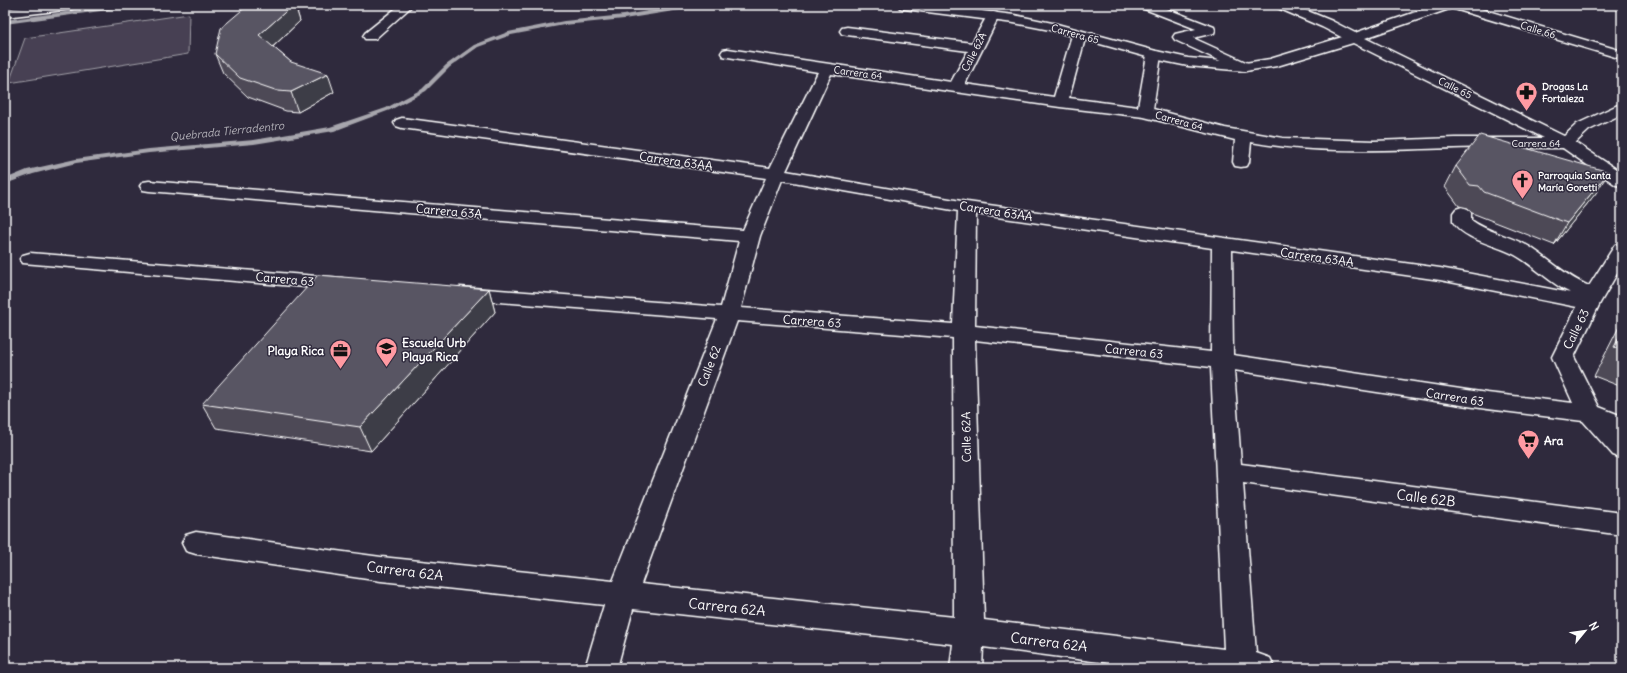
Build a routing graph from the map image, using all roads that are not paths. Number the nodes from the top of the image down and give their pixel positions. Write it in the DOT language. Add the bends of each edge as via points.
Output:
graph roads {
  1 [pos="72,5"];
  2 [pos="407,5"];
  3 [pos="904,5"];
  4 [pos="1146,5"];
  5 [pos="1282,5"];
  6 [pos="1448,5"];
  7 [pos="1455,5"];
  8 [pos="5,13"];
  9 [pos="993,16"];
  10 [pos="847,31"];
  11 [pos="1079,35"];
  12 [pos="370,36"];
  13 [pos="1354,38"];
  14 [pos="976,48"];
  15 [pos="728,52"];
  16 [pos="1154,55"];
  17 [pos="1622,55"];
  18 [pos="1245,67"];
  19 [pos="826,69"];
  20 [pos="956,87"];
  21 [pos="1060,102"];
  22 [pos="1622,108"];
  23 [pos="1145,112"];
  24 [pos="402,123"];
  25 [pos="1243,136"];
  26 [pos="1566,143"];
  27 [pos="1241,162"];
  28 [pos="776,174"];
  29 [pos="1622,182"];
  30 [pos="149,186"];
  31 [pos="967,206"];
  32 [pos="1462,213"];
  33 [pos="750,236"];
  34 [pos="1222,244"];
  35 [pos="1622,249"];
  36 [pos="30,259"];
  37 [pos="364,286"];
  38 [pos="443,292"];
  39 [pos="1591,299"];
  40 [pos="729,315"];
  41 [pos="964,332"];
  42 [pos="1222,361"];
  43 [pos="1590,413"];
  44 [pos="1622,425"];
  45 [pos="1622,450"];
  46 [pos="1230,472"];
  47 [pos="1622,524"];
  48 [pos="196,543"];
  49 [pos="622,596"];
  50 [pos="969,632"];
  51 [pos="1247,667"];
  52 [pos="601,668"];
  53 [pos="966,668"];
  1 -- 8 [label="street"];
  2 -- 12 [label="street"];
  3 -- 9 [label="street, Carrera 65"];
  4 -- 18 [label="street" via="1209,30 1180,37"];
  5 -- 13 [label="street, Calle 65"];
  6 -- 13 [label="street, Carrera 65"];
  7 -- 17 [label="street, Calle 66"];
  9 -- 11 [label="street, Carrera 65"];
  9 -- 14 [label="street, Calle 62A"];
  10 -- 14 [label="street"];
  11 -- 16 [label="street, Carrera 65"];
  11 -- 21 [label="street"];
  13 -- 18 [label="street, Carrera 65" via="1272,64"];
  13 -- 26 [label="street, Calle 65"];
  14 -- 20 [label="street, Calle 62A"];
  15 -- 19 [label="street, Carrera 64"];
  16 -- 18 [label="street, Carrera 65" via="1188,62"];
  16 -- 23 [label="street"];
  19 -- 20 [label="street, Carrera 64"];
  19 -- 28 [label="street, Calle 62"];
  20 -- 21 [label="street, Carrera 64"];
  21 -- 23 [label="street, Carrera 64"];
  22 -- 26 [label="street, Carrera 64" via="1583,127"];
  23 -- 25 [label="street, Carrera 64"];
  24 -- 28 [label="street, Carrera 63AA"];
  25 -- 26 [label="street, Carrera 64" via="1283,143 1374,146"];
  25 -- 27 [label="street"];
  26 -- 29 [label="street, Calle 65"];
  28 -- 31 [label="street, Carrera 63AA"];
  28 -- 33 [label="street, Calle 62"];
  30 -- 33 [label="street, Carrera 63A"];
  31 -- 34 [label="street, Carrera 63AA"];
  31 -- 41 [label="street, Calle 62A"];
  32 -- 39 [label="street" via="1462,222 1474,231 1522,251"];
  33 -- 40 [label="street, Calle 62"];
  34 -- 39 [label="street, Carrera 63AA" via="1440,274"];
  34 -- 42 [label="street"];
  35 -- 39 [label="street, Calle 63"];
  36 -- 37 [label="street, Carrera 63"];
  38 -- 40 [label="street, Carrera 63"];
  39 -- 43 [label="street, Calle 63" via="1563,357"];
  40 -- 41 [label="street, Carrera 63"];
  40 -- 49 [label="street, Calle 62"];
  41 -- 42 [label="street, Carrera 63"];
  41 -- 50 [label="street, Calle 62A"];
  42 -- 43 [label="street, Carrera 63" via="1487,401"];
  42 -- 46 [label="street"];
  43 -- 44 [label="street, Carrera 63"];
  43 -- 45 [label="street, Calle 63"];
  46 -- 47 [label="street, Calle 62B"];
  46 -- 51 [label="street"];
  48 -- 49 [label="street, Carrera 62A" via="381,569"];
  49 -- 50 [label="street, Carrera 62A"];
  49 -- 52 [label="street, Calle 62"];
  50 -- 51 [label="street, Carrera 62A"];
  50 -- 53 [label="street, Calle 62A"];
}
